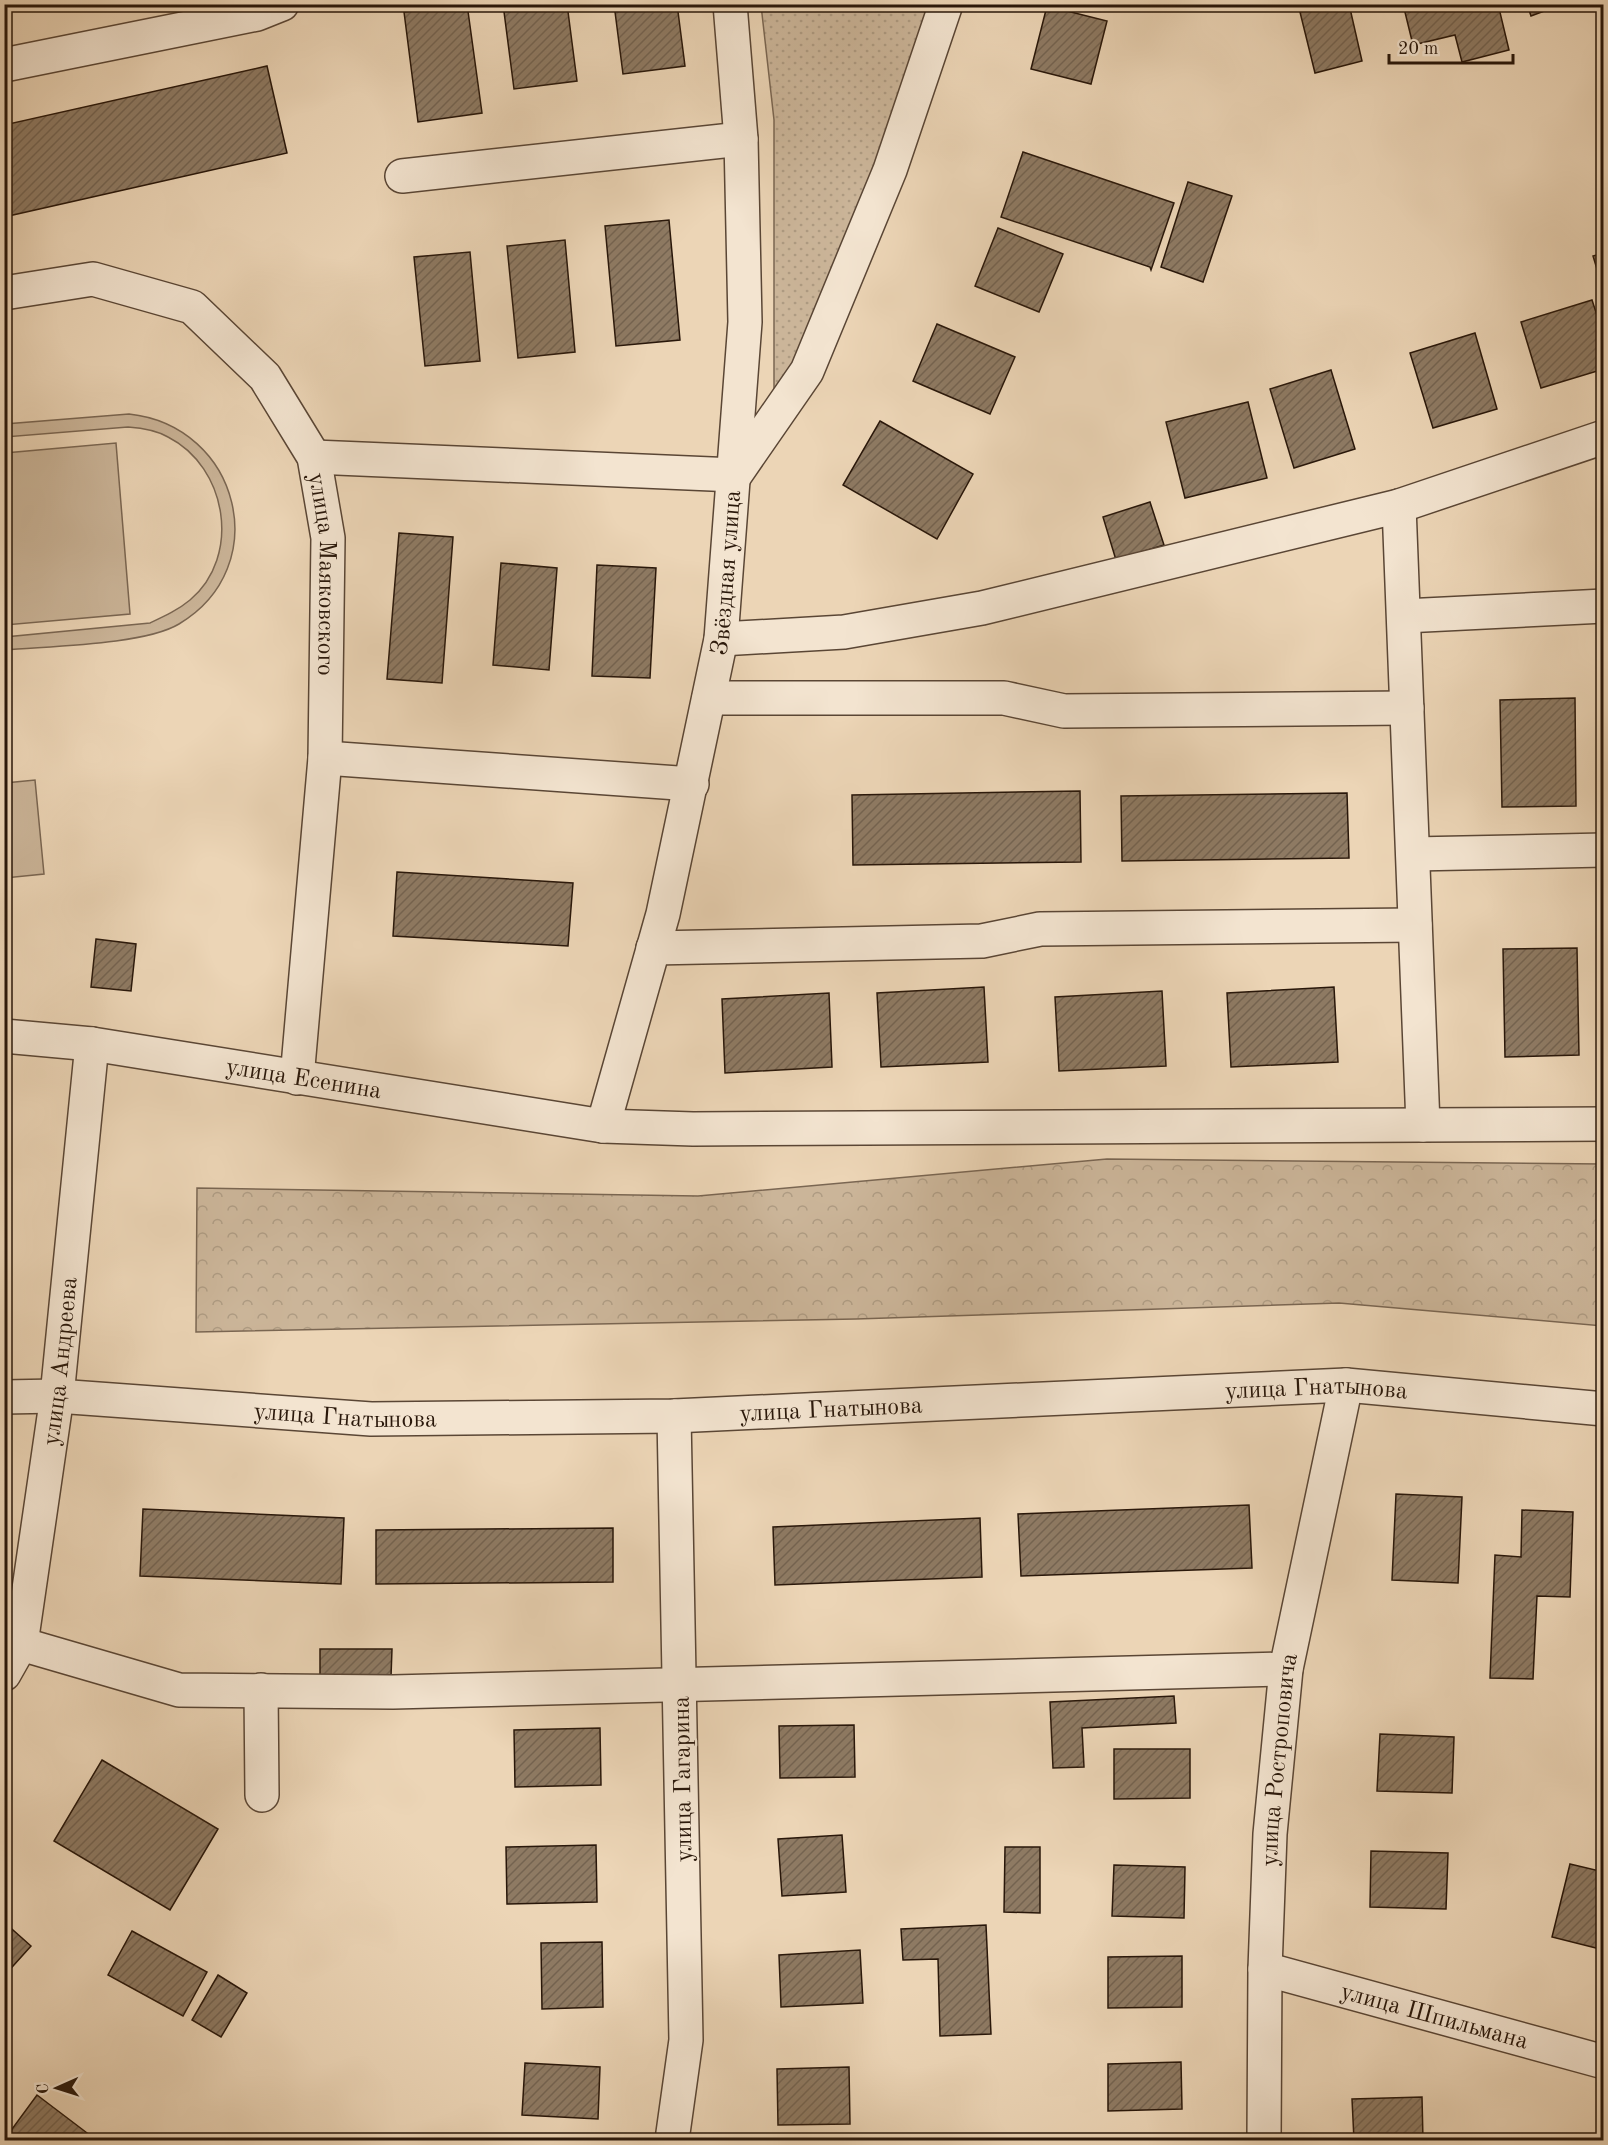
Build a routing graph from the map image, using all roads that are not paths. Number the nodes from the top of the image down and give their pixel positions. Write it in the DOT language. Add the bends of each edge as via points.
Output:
graph roads {
  1 [pos="730,4"];
  2 [pos="946,4"];
  3 [pos="265,8"];
  4 [pos="4,65"];
  5 [pos="741,140"];
  6 [pos="402,176"];
  7 [pos="4,293"];
  8 [pos="1604,437"];
  9 [pos="314,457"];
  10 [pos="735,475"];
  11 [pos="1399,506"];
  12 [pos="1604,606"];
  13 [pos="1404,616"];
  14 [pos="721,639"];
  15 [pos="709,698"];
  16 [pos="1407,708"];
  17 [pos="325,758"];
  18 [pos="692,784"];
  19 [pos="1604,850"];
  20 [pos="1413,854"];
  21 [pos="1415,926"];
  22 [pos="653,948"];
  23 [pos="4,1036"];
  24 [pos="92,1044"];
  25 [pos="297,1078"];
  26 [pos="1604,1124"];
  27 [pos="1423,1125"];
  28 [pos="603,1126"];
  29 [pos="1346,1385"];
  30 [pos="57,1396"];
  31 [pos="4,1397"];
  32 [pos="1604,1409"];
  33 [pos="674,1416"];
  34 [pos="21,1644"];
  35 [pos="1286,1669"];
  36 [pos="4,1674"];
  37 [pos="680,1686"];
  38 [pos="261,1690"];
  39 [pos="262,1795"];
  40 [pos="1265,1970"];
  41 [pos="1604,2062"];
  42 [pos="672,2140"];
  43 [pos="1264,2140"];
  1 -- 5 [label="street, Звёздная улица"];
  2 -- 10 [label="street" via="890,170 807,371"];
  3 -- 4 [label="street"];
  5 -- 6 [label="street"];
  5 -- 10 [label="street, Звёздная улица" via="745,322"];
  7 -- 9 [label="street, улица Маяковского" via="93,279 192,307 265,377"];
  8 -- 11 [label="street"];
  9 -- 10 [label="street"];
  9 -- 17 [label="street, улица Маяковского" via="328,538"];
  10 -- 14 [label="street, Звёздная улица"];
  11 -- 13 [label="street"];
  11 -- 14 [label="street" via="982,608 844,632"];
  12 -- 13 [label="street"];
  13 -- 16 [label="street"];
  14 -- 15 [label="street, Звёздная улица"];
  15 -- 16 [label="street" via="1004,698 1064,711"];
  15 -- 18 [label="street, Звёздная улица"];
  16 -- 20 [label="street"];
  17 -- 18 [label="street"];
  17 -- 25 [label="street, улица Маяковского"];
  18 -- 22 [label="street, Звёздная улица"];
  19 -- 20 [label="street"];
  20 -- 21 [label="street"];
  21 -- 22 [label="street" via="1040,929 982,941"];
  21 -- 27 [label="street"];
  22 -- 28 [label="street, Звёздная улица"];
  23 -- 24 [label="street, улица Есенина"];
  24 -- 25 [label="street, улица Есенина"];
  24 -- 30 [label="street, улица Андреева"];
  25 -- 28 [label="street, улица Есенина"];
  26 -- 27 [label="street, улица Есенина"];
  27 -- 28 [label="street, улица Есенина" via="693,1129"];
  29 -- 32 [label="street, улица Гнатынова"];
  29 -- 33 [label="street, улица Гнатынова"];
  29 -- 35 [label="street, улица Ростроповича"];
  30 -- 31 [label="street, улица Гнатынова"];
  30 -- 33 [label="street, улица Гнатынова" via="371,1419"];
  30 -- 34 [label="street, улица Андреева"];
  33 -- 37 [label="street, улица Гагарина"];
  34 -- 36 [label="street, улица Андреева"];
  34 -- 38 [label="street" via="179,1690"];
  35 -- 37 [label="street"];
  35 -- 40 [label="street, улица Ростроповича" via="1270,1834"];
  37 -- 38 [label="street" via="393,1692"];
  37 -- 42 [label="street, улица Гагарина" via="686,2040"];
  38 -- 39 [label="street"];
  40 -- 41 [label="street, улица Шпильмана"];
  40 -- 43 [label="street, улица Ростроповича"];
}
